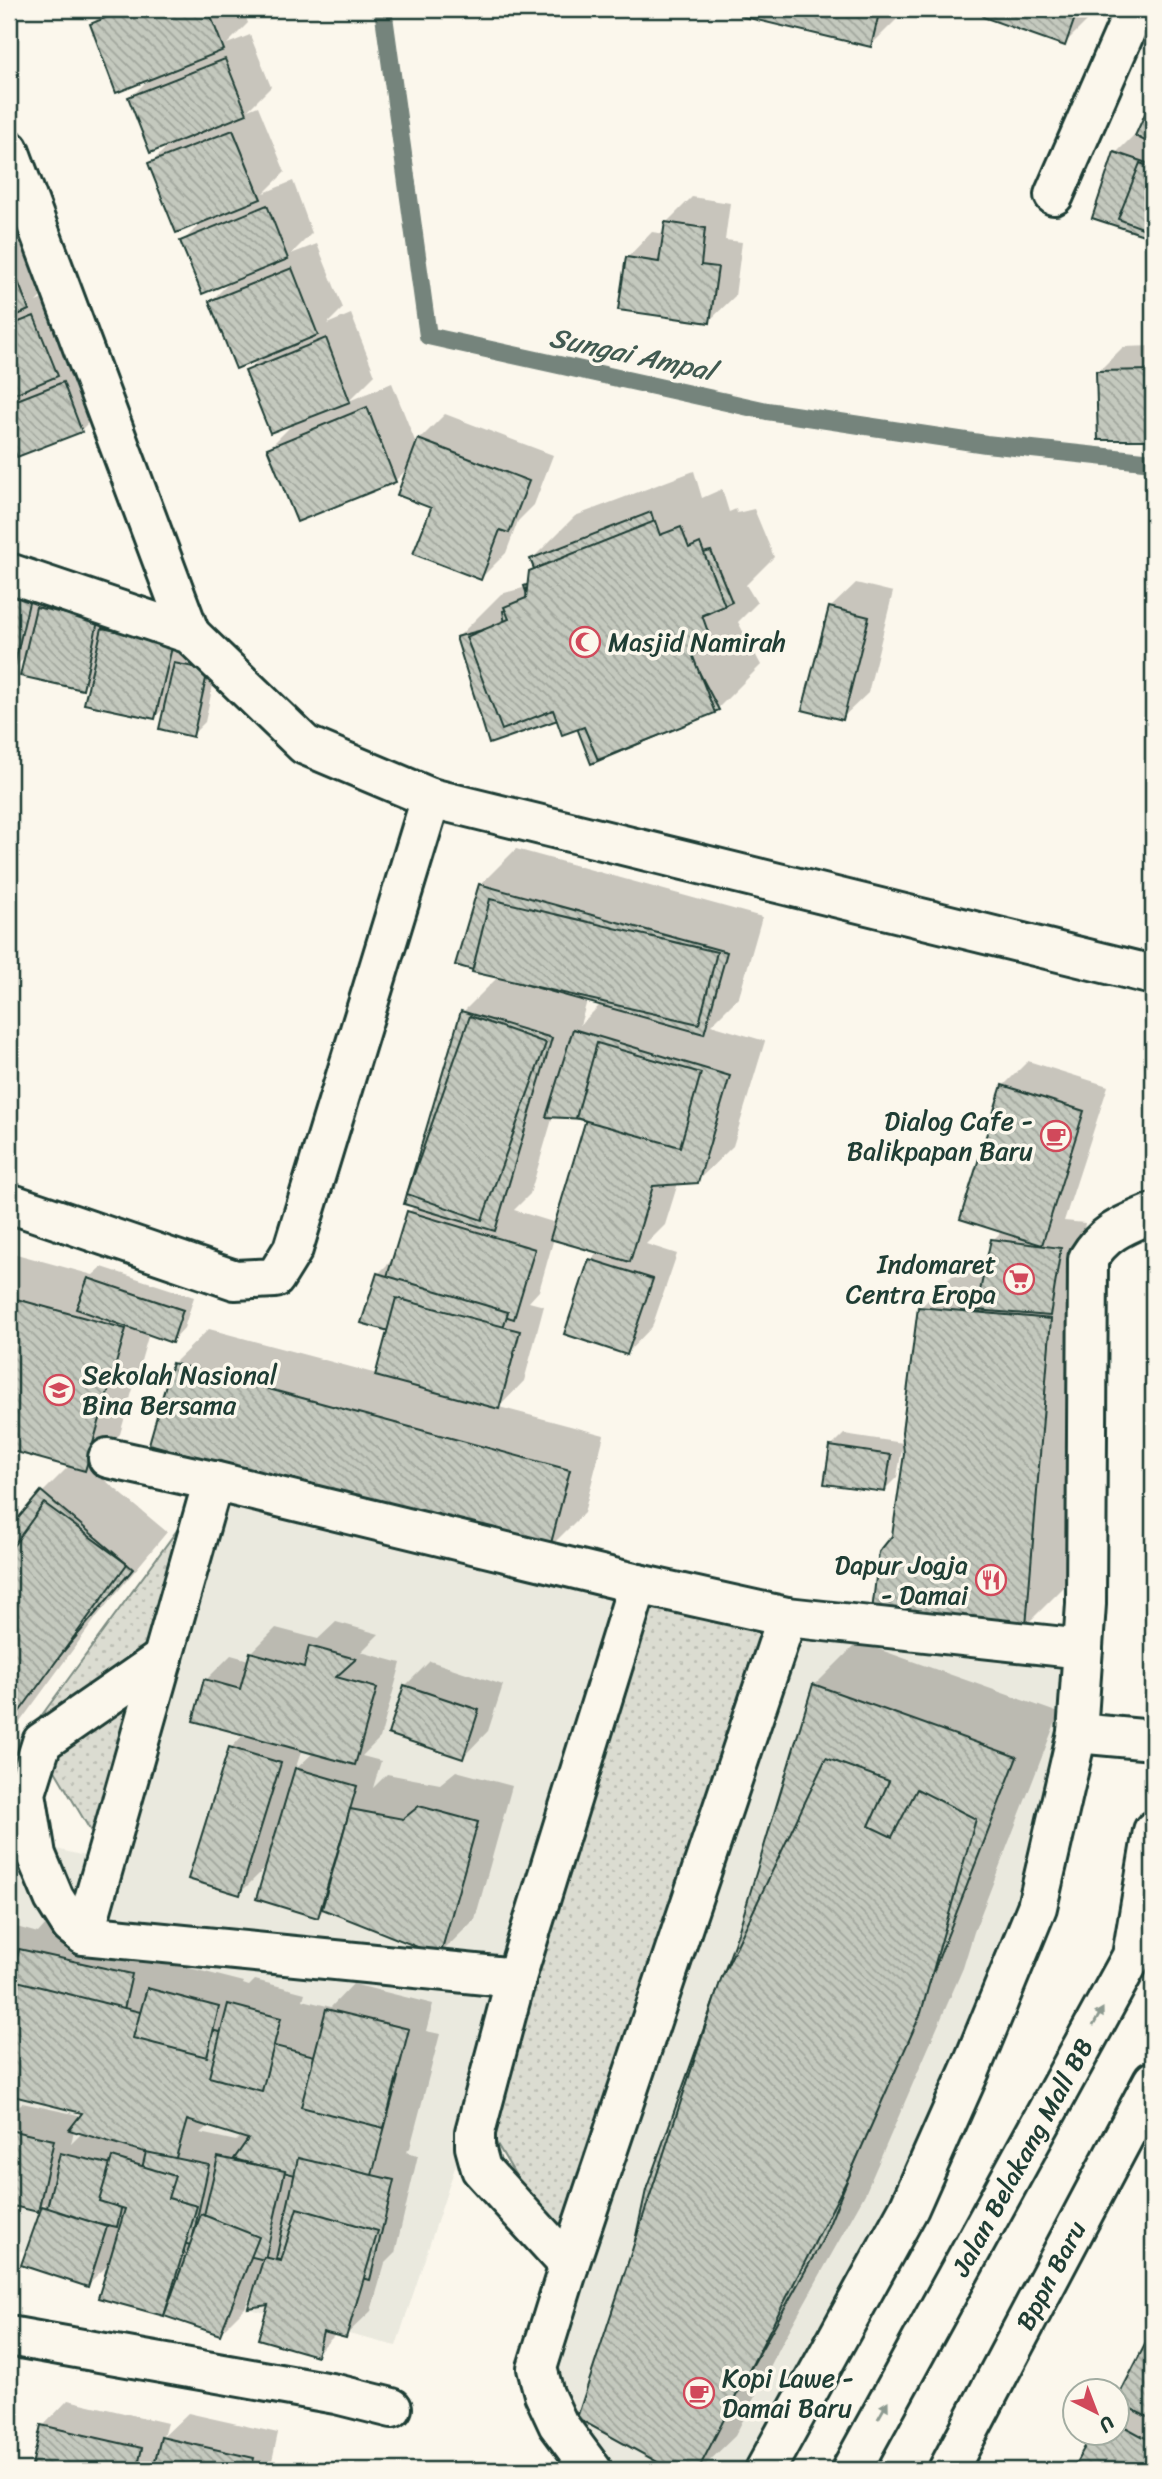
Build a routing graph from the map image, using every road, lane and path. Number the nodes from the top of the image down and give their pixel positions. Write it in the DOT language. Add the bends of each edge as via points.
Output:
graph roads {
  1 [pos="1135,9"];
  2 [pos="9,150"];
  3 [pos="1054,195"];
  4 [pos="9,573"];
  5 [pos="190,634"];
  6 [pos="431,799"];
  7 [pos="1153,975"];
  8 [pos="9,1203"];
  9 [pos="1153,1213"];
  10 [pos="108,1458"];
  11 [pos="214,1481"];
  12 [pos="638,1584"];
  13 [pos="787,1618"];
  14 [pos="1083,1648"];
  15 [pos="163,1658"];
  16 [pos="1077,1733"];
  17 [pos="1153,1740"];
  18 [pos="1153,1830"];
  19 [pos="84,1935"];
  20 [pos="516,1978"];
  21 [pos="1153,2081"];
  22 [pos="569,2265"];
  23 [pos="9,2336"];
  24 [pos="392,2407"];
  25 [pos="592,2470"];
  26 [pos="765,2470"];
  27 [pos="850,2470"];
  28 [pos="948,2470"];
  1 -- 3 [label="street"];
  2 -- 5 [label="street"];
  4 -- 5 [label="street"];
  5 -- 6 [label="street" via="305,745"];
  6 -- 7 [label="street"];
  6 -- 8 [label="street" via="293,1249 275,1278 235,1280"];
  9 -- 14 [label="street" via="1114,1230 1099,1241 1088,1259"];
  10 -- 11 [label="street"];
  11 -- 12 [label="street"];
  11 -- 15 [label="street"];
  12 -- 13 [label="street"];
  12 -- 20 [label="street"];
  13 -- 14 [label="street"];
  13 -- 22 [label="street"];
  14 -- 16 [label="street"];
  15 -- 19 [label="street"];
  15 -- 19 [label="street" via="42,1742 26,1793 36,1856 54,1898 71,1925"];
  16 -- 17 [label="street"];
  16 -- 26 [label="street" via="1037,1907 971,2068 909,2208"];
  27 -- 18 [label="street, Jalan Belakang Mall BB, one-way" via="1132,1956"];
  19 -- 20 [label="street"];
  20 -- 22 [label="street" via="475,2132 475,2147 481,2169"];
  21 -- 28 [label="street, Bppn Baru"];
  22 -- 25 [label="street" via="537,2368 558,2424"];
  23 -- 24 [label="street"];
}
